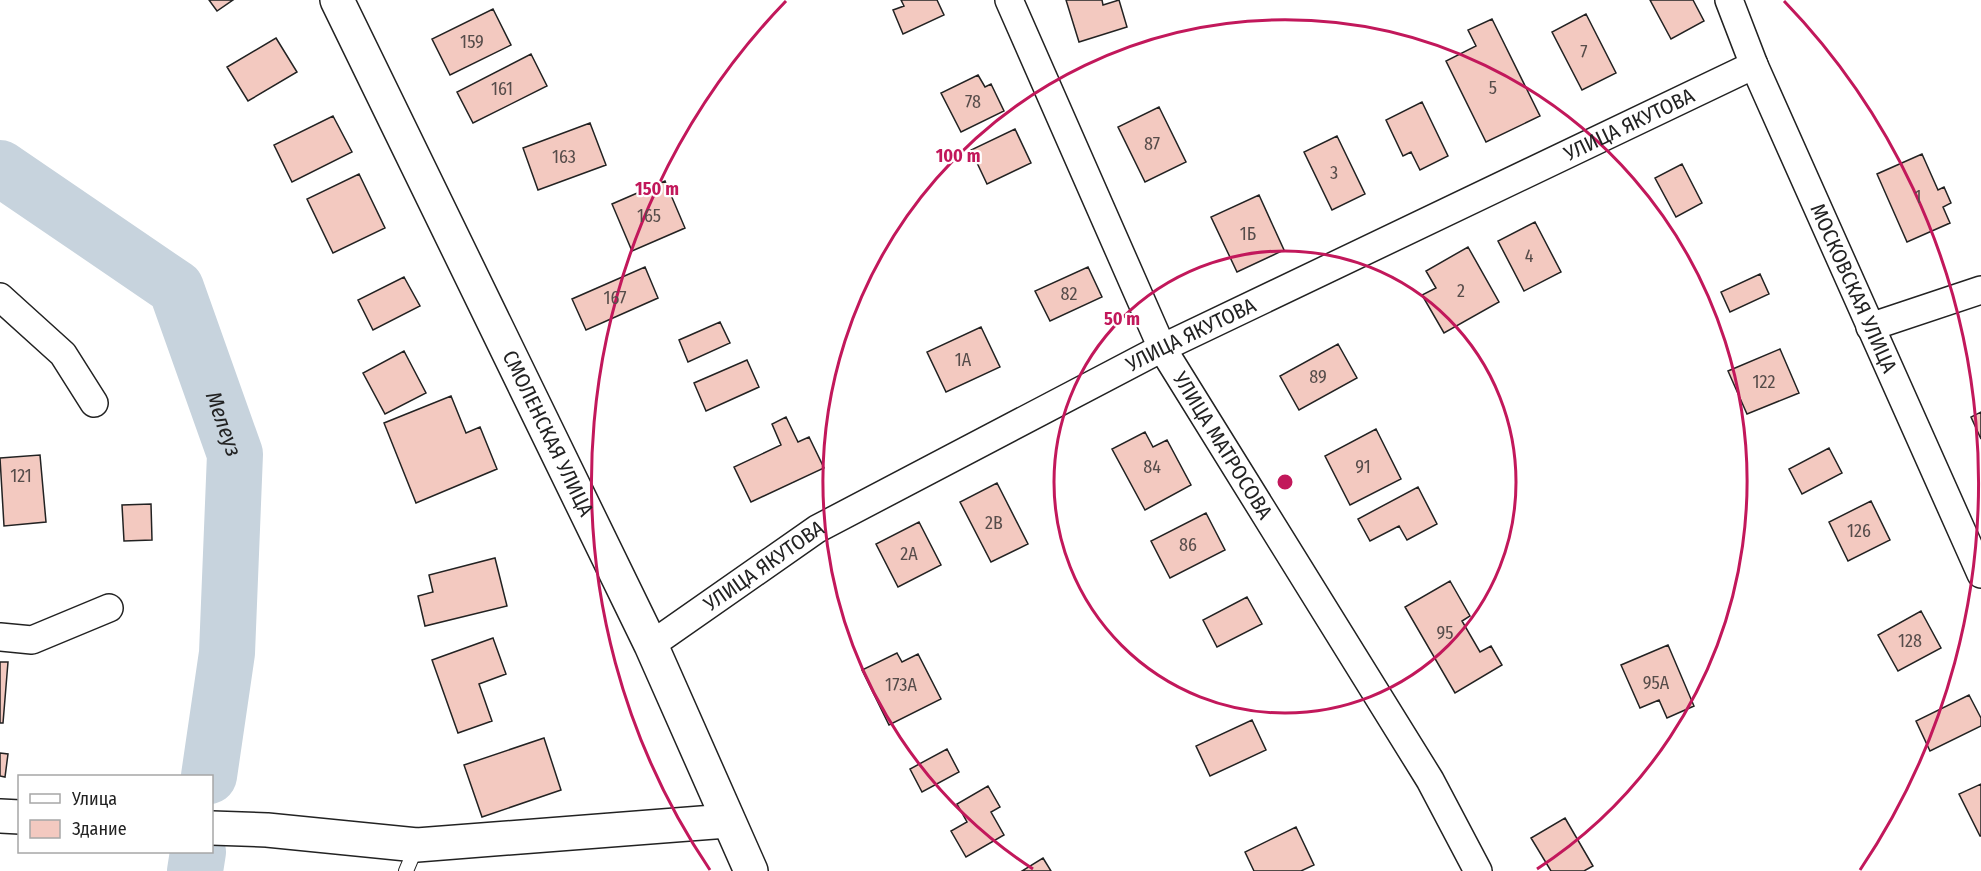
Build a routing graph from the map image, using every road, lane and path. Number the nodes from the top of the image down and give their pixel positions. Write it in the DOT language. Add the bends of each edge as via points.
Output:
graph roads {
  1 [pos="337,0"];
  2 [pos="1009,0"];
  3 [pos="1729,0"];
  4 [pos="1754,65"];
  5 [pos="1981,290"];
  6 [pos="0,297"];
  7 [pos="1870,327"];
  8 [pos="1162,348"];
  9 [pos="94,403"];
  10 [pos="1981,574"];
  11 [pos="109,608"];
  12 [pos="0,637"];
  13 [pos="651,645"];
  14 [pos="0,816"];
  15 [pos="18,817"];
  16 [pos="727,821"];
  17 [pos="213,828"];
  18 [pos="412,858"];
  19 [pos="751,871"];
  20 [pos="1478,871"];
  1 -- 13 [label="main road, СМОЛЕНСКАЯ УЛИЦА"];
  2 -- 8 [label="street, УЛИЦА МАТРОСОВА"];
  3 -- 4 [label="street, МОСКОВСКАЯ УЛИЦА"];
  4 -- 7 [label="street, МОСКОВСКАЯ УЛИЦА"];
  4 -- 8 [label="street, УЛИЦА ЯКУТОВА"];
  5 -- 7 [label="street"];
  6 -- 9 [label="street" via="63,354"];
  7 -- 10 [label="street, МОСКОВСКАЯ УЛИЦА"];
  8 -- 13 [label="street, УЛИЦА ЯКУТОВА" via="817,529"];
  8 -- 20 [label="street, УЛИЦА МАТРОСОВА" via="1430,780"];
  11 -- 12 [label="street" via="32,640"];
  13 -- 16 [label="main road, СМОЛЕНСКАЯ УЛИЦА"];
  14 -- 15 [label="main road"];
  16 -- 18 [label="main road"];
  16 -- 19 [label="main road, СМОЛЕНСКАЯ УЛИЦА"];
  17 -- 18 [label="main road" via="267,830"];
}
